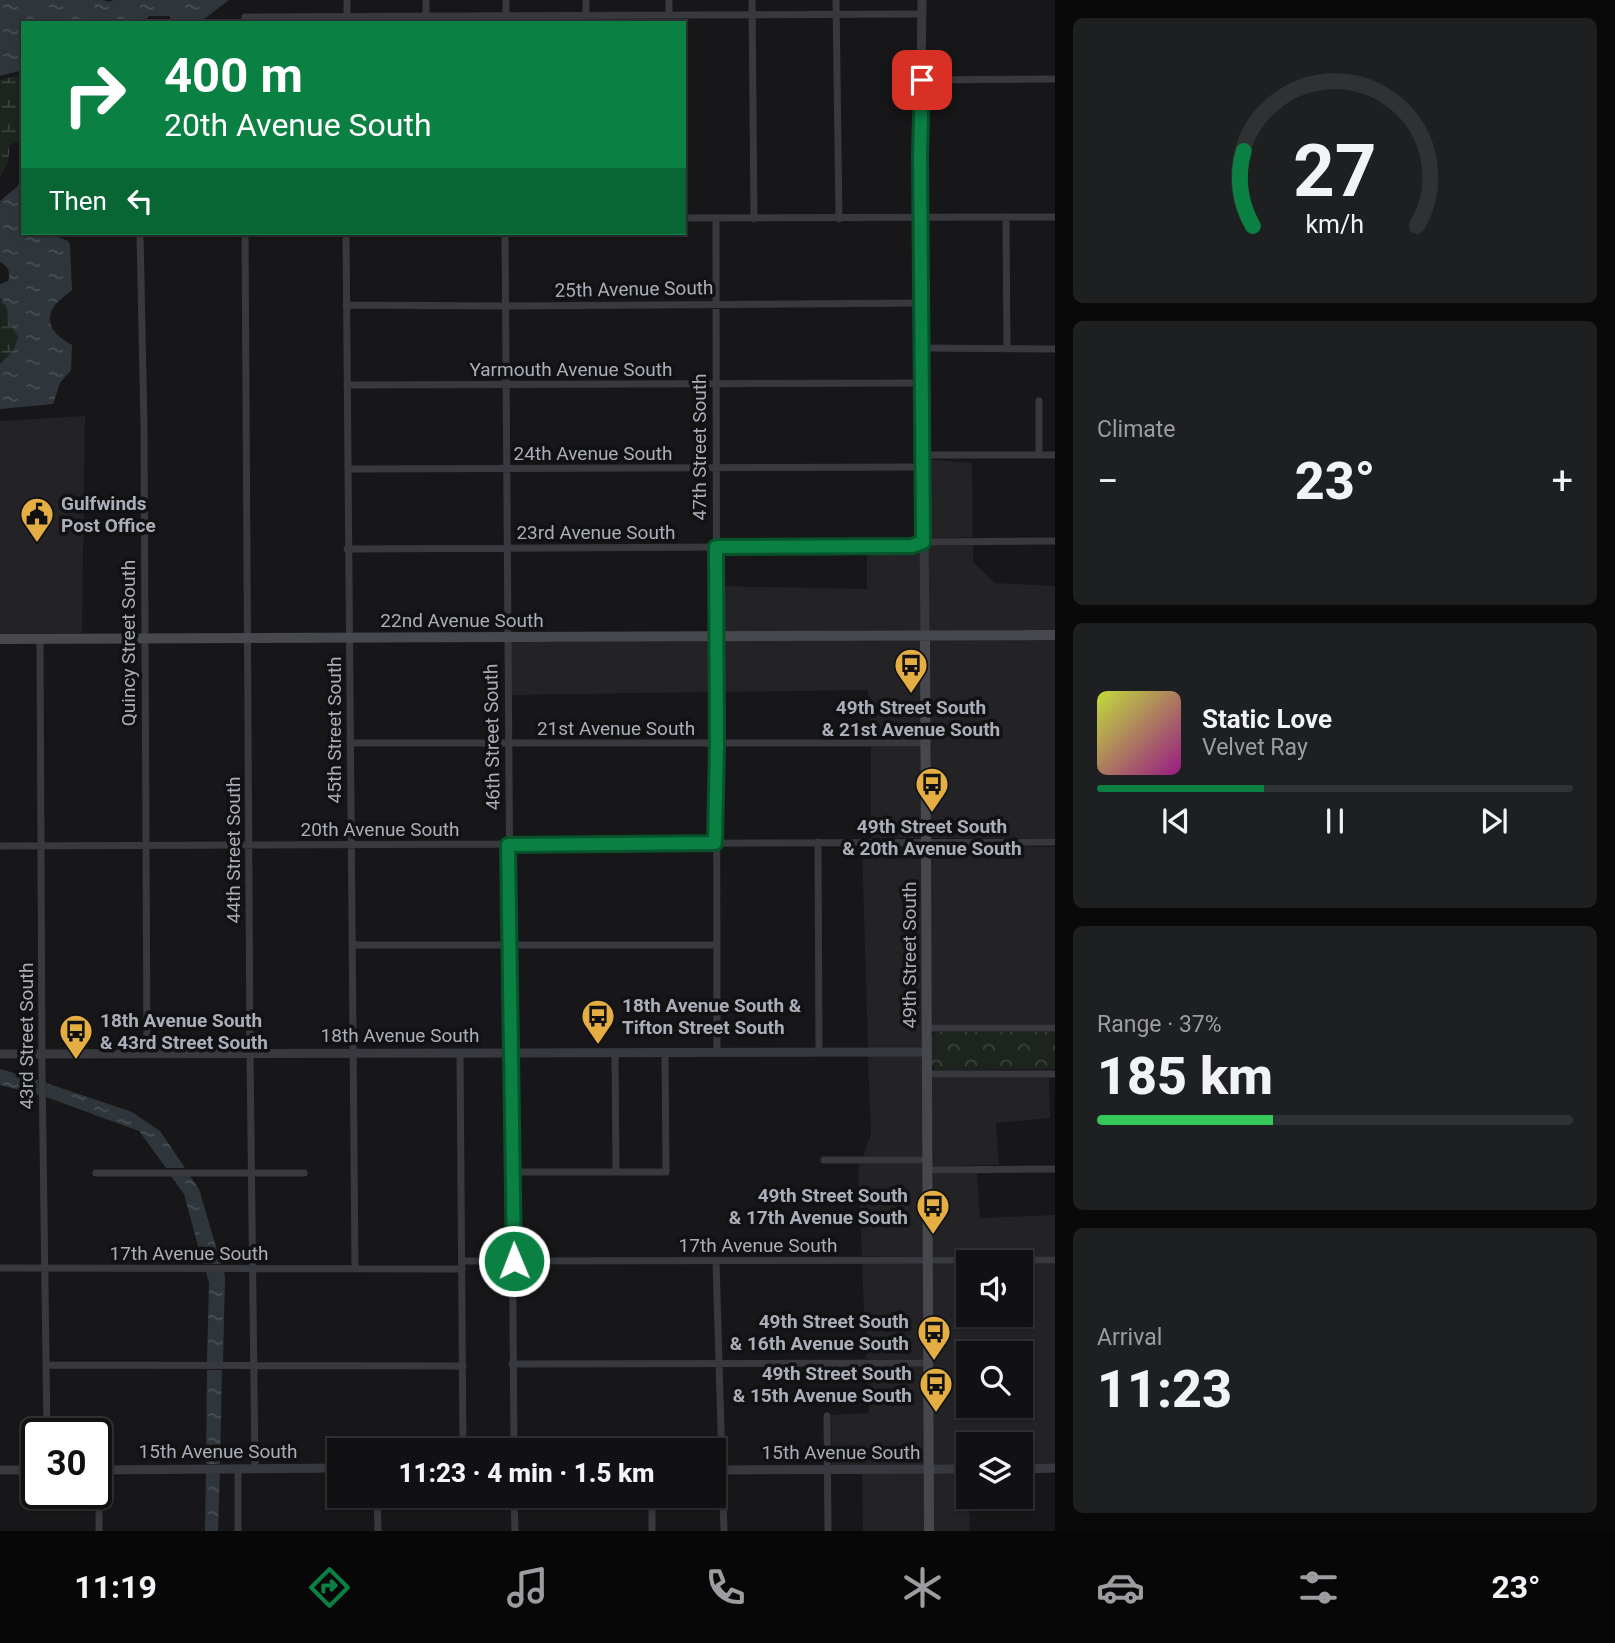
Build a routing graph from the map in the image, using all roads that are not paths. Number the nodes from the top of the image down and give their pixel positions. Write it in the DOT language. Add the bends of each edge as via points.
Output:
graph roads {
  1 [pos="347,0"];
  2 [pos="426,0"];
  3 [pos="506,0"];
  4 [pos="586,0"];
  5 [pos="669,0"];
  6 [pos="752,0"];
  7 [pos="836,0"];
  8 [pos="922,0"];
  9 [pos="922,14"];
  10 [pos="752,15"];
  11 [pos="836,15"];
  12 [pos="669,19"];
  13 [pos="246,20"];
  14 [pos="348,20"];
  15 [pos="426,20"];
  16 [pos="506,20"];
  17 [pos="586,20"];
  18 [pos="1055,79"];
  19 [pos="922,80"];
  20 [pos="921,217"];
  21 [pos="1006,217"];
  22 [pos="1055,217"];
  23 [pos="686,218"];
  24 [pos="716,219"];
  25 [pos="754,219"];
  26 [pos="839,219"];
  27 [pos="140,235"];
  28 [pos="245,235"];
  29 [pos="345,235"];
  30 [pos="505,235"];
  31 [pos="922,303"];
  32 [pos="714,304"];
  33 [pos="346,305"];
  34 [pos="506,306"];
  35 [pos="922,348"];
  36 [pos="1007,349"];
  37 [pos="1055,349"];
  38 [pos="922,383"];
  39 [pos="347,385"];
  40 [pos="714,385"];
  41 [pos="507,386"];
  42 [pos="1039,401"];
  43 [pos="922,455"];
  44 [pos="1039,455"];
  45 [pos="1055,455"];
  46 [pos="922,467"];
  47 [pos="715,468"];
  48 [pos="348,469"];
  49 [pos="506,470"];
  50 [pos="1055,541"];
  51 [pos="923,542"];
  52 [pos="716,547"];
  53 [pos="507,548"];
  54 [pos="347,549"];
  55 [pos="1055,635"];
  56 [pos="925,636"];
  57 [pos="716,637"];
  58 [pos="248,638"];
  59 [pos="349,638"];
  60 [pos="506,638"];
  61 [pos="0,639"];
  62 [pos="40,639"];
  63 [pos="144,639"];
  64 [pos="350,743"];
  65 [pos="925,743"];
  66 [pos="508,744"];
  67 [pos="717,744"];
  68 [pos="818,842"];
  69 [pos="926,842"];
  70 [pos="1055,842"];
  71 [pos="715,843"];
  72 [pos="249,845"];
  73 [pos="351,845"];
  74 [pos="508,845"];
  75 [pos="0,846"];
  76 [pos="40,846"];
  77 [pos="144,846"];
  78 [pos="352,945"];
  79 [pos="716,945"];
  80 [pos="509,946"];
  81 [pos="927,1028"];
  82 [pos="1055,1028"];
  83 [pos="352,1052"];
  84 [pos="460,1052"];
  85 [pos="510,1052"];
  86 [pos="818,1052"];
  87 [pos="927,1052"];
  88 [pos="147,1053"];
  89 [pos="250,1053"];
  90 [pos="665,1053"];
  91 [pos="717,1053"];
  92 [pos="0,1054"];
  93 [pos="42,1054"];
  94 [pos="615,1054"];
  95 [pos="1055,1073"];
  96 [pos="927,1074"];
  97 [pos="824,1160"];
  98 [pos="927,1165"];
  99 [pos="1055,1169"];
  100 [pos="96,1172"];
  101 [pos="252,1172"];
  102 [pos="512,1172"];
  103 [pos="616,1172"];
  104 [pos="304,1173"];
  105 [pos="928,1260"];
  106 [pos="1055,1260"];
  107 [pos="514,1261"];
  108 [pos="716,1261"];
  109 [pos="461,1265"];
  110 [pos="0,1268"];
  111 [pos="45,1268"];
  112 [pos="355,1268"];
  113 [pos="252,1269"];
  114 [pos="928,1363"];
  115 [pos="512,1364"];
  116 [pos="718,1364"];
  117 [pos="46,1365"];
  118 [pos="253,1366"];
  119 [pos="463,1366"];
  120 [pos="827,1416"];
  121 [pos="47,1418"];
  122 [pos="463,1438"];
  123 [pos="514,1438"];
  124 [pos="718,1438"];
  125 [pos="238,1468"];
  126 [pos="255,1468"];
  127 [pos="327,1468"];
  128 [pos="1055,1468"];
  129 [pos="829,1469"];
  130 [pos="929,1469"];
  131 [pos="956,1469"];
  132 [pos="1033,1469"];
  133 [pos="0,1470"];
  134 [pos="21,1470"];
  135 [pos="112,1470"];
  136 [pos="726,1470"];
  137 [pos="377,1508"];
  138 [pos="514,1508"];
  139 [pos="652,1508"];
  140 [pos="721,1508"];
  141 [pos="99,1509"];
  142 [pos="99,1531"];
  143 [pos="237,1531"];
  144 [pos="378,1531"];
  145 [pos="515,1531"];
  146 [pos="652,1531"];
  147 [pos="723,1531"];
  148 [pos="828,1531"];
  149 [pos="929,1531"];
  1 -- 14 [label="street"];
  2 -- 15 [label="street"];
  3 -- 16 [label="street"];
  4 -- 17 [label="street"];
  5 -- 12 [label="street"];
  6 -- 10 [label="street"];
  7 -- 11 [label="street"];
  8 -- 9 [label="street, 49th Street South"];
  9 -- 11 [label="street"];
  9 -- 19 [label="street, 49th Street South"];
  10 -- 11 [label="street"];
  10 -- 12 [label="street"];
  10 -- 25 [label="street"];
  11 -- 26 [label="street"];
  12 -- 17 [label="street"];
  13 -- 14 [label="street"];
  14 -- 15 [label="street"];
  15 -- 16 [label="street"];
  16 -- 17 [label="street"];
  18 -- 19 [label="street"];
  19 -- 20 [label="street, 49th Street South"];
  20 -- 21 [label="street"];
  20 -- 26 [label="street"];
  20 -- 31 [label="street, 49th Street South"];
  21 -- 22 [label="street"];
  21 -- 36 [label="street"];
  23 -- 24 [label="street"];
  24 -- 25 [label="street"];
  24 -- 32 [label="street, 47th Street South"];
  25 -- 26 [label="street"];
  27 -- 63 [label="street, Quincy Street South"];
  28 -- 58 [label="street, 44th Street South"];
  29 -- 33 [label="street, 45th Street South"];
  30 -- 34 [label="street, 46th Street South"];
  31 -- 32 [label="street, 25th Avenue South"];
  31 -- 35 [label="street, 49th Street South"];
  32 -- 34 [label="street, 25th Avenue South"];
  32 -- 40 [label="street, 47th Street South"];
  33 -- 34 [label="street, 25th Avenue South"];
  33 -- 39 [label="street, 45th Street South"];
  34 -- 41 [label="street, 46th Street South"];
  35 -- 36 [label="street"];
  35 -- 38 [label="street, 49th Street South"];
  36 -- 37 [label="street"];
  38 -- 40 [label="street, Yarmouth Avenue South"];
  38 -- 43 [label="street, 49th Street South"];
  39 -- 41 [label="street, Yarmouth Avenue South"];
  39 -- 48 [label="street, 45th Street South"];
  40 -- 41 [label="street, Yarmouth Avenue South"];
  40 -- 47 [label="street, 47th Street South"];
  41 -- 49 [label="street, 46th Street South"];
  42 -- 44 [label="street"];
  43 -- 44 [label="street"];
  43 -- 46 [label="street, 49th Street South"];
  44 -- 45 [label="street"];
  46 -- 47 [label="street, 24th Avenue South"];
  46 -- 51 [label="street, 49th Street South"];
  47 -- 49 [label="street, 24th Avenue South"];
  47 -- 52 [label="street, 47th Street South"];
  48 -- 49 [label="street, 24th Avenue South"];
  48 -- 54 [label="street, 45th Street South"];
  49 -- 53 [label="street, 46th Street South"];
  50 -- 51 [label="street, 23rd Avenue South"];
  51 -- 52 [label="street, 23rd Avenue South" via="912,546"];
  51 -- 56 [label="street, 49th Street South"];
  52 -- 53 [label="street, 23rd Avenue South"];
  52 -- 57 [label="street, 47th Street South"];
  53 -- 54 [label="street, 23rd Avenue South"];
  53 -- 60 [label="street, 46th Street South"];
  54 -- 59 [label="street, 45th Street South"];
  55 -- 56 [label="main road, 22nd Avenue South"];
  56 -- 57 [label="main road, 22nd Avenue South"];
  56 -- 65 [label="main road, 49th Street South"];
  57 -- 60 [label="main road, 22nd Avenue South"];
  57 -- 67 [label="street, 47th Street South"];
  58 -- 59 [label="main road, 22nd Avenue South"];
  58 -- 63 [label="main road, 22nd Avenue South"];
  58 -- 72 [label="street, 44th Street South"];
  59 -- 60 [label="main road, 22nd Avenue South"];
  59 -- 64 [label="street, 45th Street South"];
  60 -- 66 [label="street, 46th Street South"];
  61 -- 62 [label="main road, 22nd Avenue South"];
  62 -- 63 [label="main road, 22nd Avenue South"];
  62 -- 76 [label="street, 43rd Street South"];
  63 -- 77 [label="street, Quincy Street South"];
  64 -- 66 [label="street, 21st Avenue South"];
  64 -- 73 [label="street, 45th Street South"];
  65 -- 67 [label="street, 21st Avenue South"];
  65 -- 69 [label="main road, 49th Street South"];
  66 -- 67 [label="street, 21st Avenue South"];
  66 -- 74 [label="street, 46th Street South"];
  67 -- 71 [label="street, 47th Street South"];
  68 -- 69 [label="street, 20th Avenue South"];
  68 -- 71 [label="street, 20th Avenue South"];
  68 -- 86 [label="street"];
  69 -- 70 [label="street, 20th Avenue South"];
  69 -- 81 [label="main road, 49th Street South"];
  71 -- 74 [label="street, 20th Avenue South"];
  71 -- 79 [label="street, 47th Street South"];
  72 -- 73 [label="street, 20th Avenue South"];
  72 -- 77 [label="street, 20th Avenue South"];
  72 -- 89 [label="street, 44th Street South"];
  73 -- 74 [label="street, 20th Avenue South"];
  73 -- 78 [label="street, 45th Street South"];
  74 -- 80 [label="street, 46th Street South"];
  75 -- 76 [label="street, 20th Avenue South"];
  76 -- 77 [label="street, 20th Avenue South"];
  76 -- 93 [label="street, 43rd Street South"];
  77 -- 88 [label="street, Quincy Street South"];
  78 -- 80 [label="street"];
  78 -- 83 [label="street, 45th Street South"];
  79 -- 80 [label="street"];
  79 -- 91 [label="street, 47th Street South"];
  80 -- 85 [label="street, 46th Street South"];
  81 -- 82 [label="street"];
  81 -- 87 [label="main road, 49th Street South"];
  83 -- 84 [label="street, 18th Avenue South"];
  83 -- 89 [label="street, 18th Avenue South"];
  83 -- 112 [label="street, 45th Street South"];
  84 -- 85 [label="street, 18th Avenue South"];
  84 -- 109 [label="street"];
  85 -- 94 [label="street, 18th Avenue South"];
  85 -- 102 [label="street, 46th Street South"];
  86 -- 87 [label="street, 18th Avenue South"];
  86 -- 91 [label="street, 18th Avenue South"];
  87 -- 96 [label="main road, 49th Street South"];
  88 -- 89 [label="street, 18th Avenue South"];
  88 -- 93 [label="street, 18th Avenue South"];
  89 -- 101 [label="street, 44th Street South"];
  90 -- 91 [label="street, 18th Avenue South"];
  90 -- 94 [label="street, 18th Avenue South"];
  90 -- 103 [label="street" via="666,1172"];
  92 -- 93 [label="street, 18th Avenue South"];
  93 -- 111 [label="street, 43rd Street South"];
  94 -- 103 [label="street"];
  95 -- 96 [label="street"];
  96 -- 98 [label="main road, 49th Street South"];
  97 -- 98 [label="street"];
  98 -- 99 [label="street"];
  98 -- 105 [label="main road, 49th Street South"];
  100 -- 101 [label="street"];
  101 -- 104 [label="street"];
  101 -- 113 [label="street, 44th Street South"];
  102 -- 103 [label="street"];
  102 -- 107 [label="street, 46th Street South"];
  105 -- 106 [label="street, 17th Avenue South"];
  105 -- 108 [label="street, 17th Avenue South"];
  105 -- 114 [label="main road, 49th Street South"];
  107 -- 108 [label="street, 17th Avenue South"];
  107 -- 109 [label="street, 17th Avenue South"];
  107 -- 115 [label="street, 46th Street South"];
  108 -- 116 [label="street"];
  109 -- 112 [label="street, 17th Avenue South"];
  109 -- 119 [label="street"];
  110 -- 111 [label="street, 17th Avenue South"];
  111 -- 113 [label="street, 17th Avenue South"];
  111 -- 117 [label="street, 43rd Street South"];
  112 -- 113 [label="street, 17th Avenue South"];
  113 -- 118 [label="street, 44th Street South"];
  114 -- 116 [label="street"];
  114 -- 130 [label="main road, 49th Street South"];
  115 -- 116 [label="street"];
  115 -- 123 [label="street, 46th Street South"];
  116 -- 124 [label="street"];
  117 -- 118 [label="street"];
  117 -- 121 [label="street, 43rd Street South"];
  118 -- 119 [label="street"];
  118 -- 126 [label="street, 44th Street South"];
  119 -- 122 [label="street"];
  120 -- 129 [label="street"];
  125 -- 126 [label="street, 15th Avenue South"];
  125 -- 135 [label="street, 15th Avenue South"];
  125 -- 143 [label="street"];
  126 -- 127 [label="street, 15th Avenue South"];
  128 -- 132 [label="street"];
  129 -- 130 [label="street, 15th Avenue South"];
  129 -- 136 [label="street, 15th Avenue South"];
  129 -- 148 [label="street"];
  130 -- 131 [label="street, 15th Avenue South"];
  130 -- 149 [label="main road, 49th Street South"];
  133 -- 134 [label="street"];
  137 -- 144 [label="street"];
  138 -- 145 [label="street"];
  139 -- 146 [label="street"];
  140 -- 147 [label="street"];
  141 -- 142 [label="street"];
}
